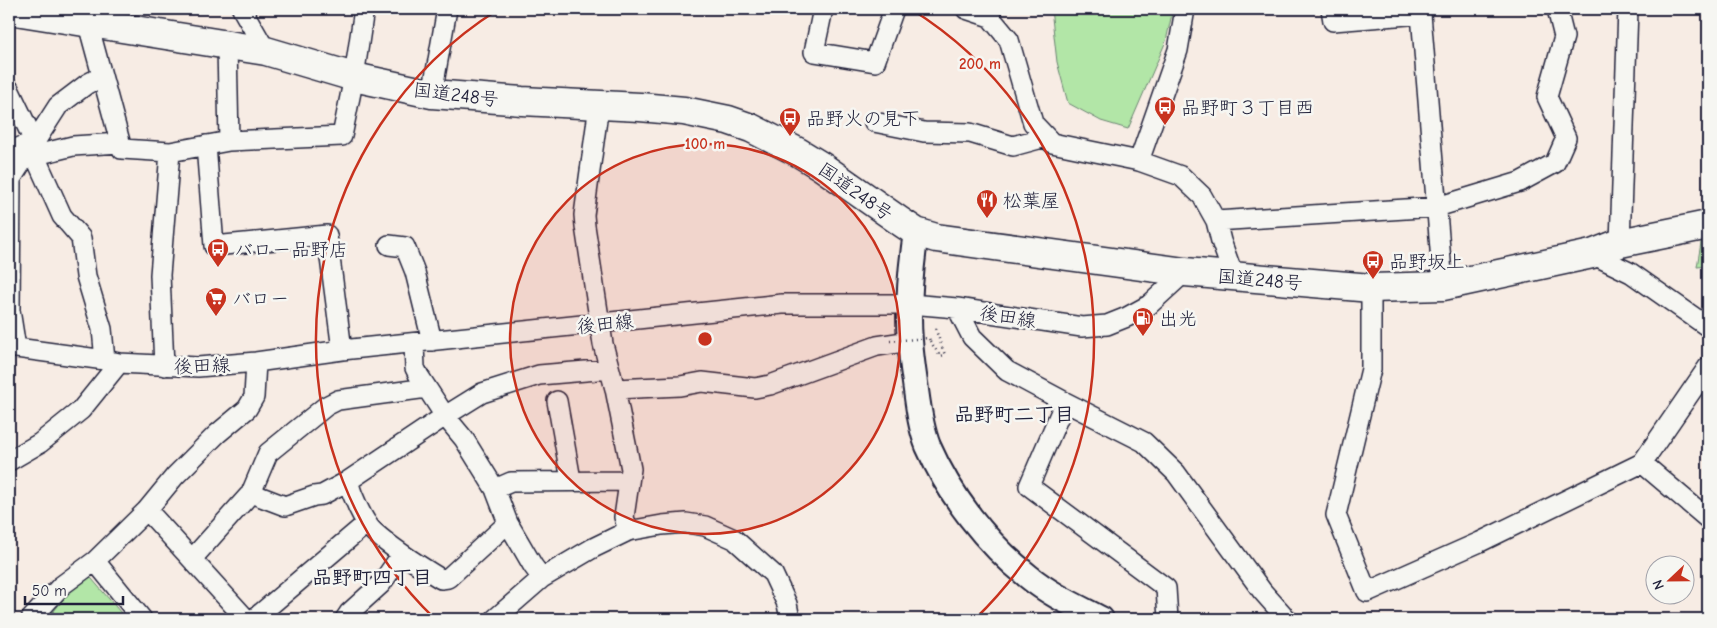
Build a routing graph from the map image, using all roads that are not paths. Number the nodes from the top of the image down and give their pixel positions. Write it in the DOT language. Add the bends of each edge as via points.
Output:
graph roads {
  1 [pos="242,9"];
  2 [pos="364,9"];
  3 [pos="447,9"];
  4 [pos="823,9"];
  5 [pos="894,9"];
  6 [pos="966,9"];
  7 [pos="1185,9"];
  8 [pos="1332,9"];
  9 [pos="1557,9"];
  10 [pos="1628,9"];
  11 [pos="9,10"];
  12 [pos="88,24"];
  13 [pos="227,46"];
  14 [pos="266,51"];
  15 [pos="102,76"];
  16 [pos="354,77"];
  17 [pos="9,89"];
  18 [pos="432,94"];
  19 [pos="599,105"];
  20 [pos="874,122"];
  21 [pos="1046,137"];
  22 [pos="229,141"];
  23 [pos="120,143"];
  24 [pos="206,145"];
  25 [pos="35,148"];
  26 [pos="9,152"];
  27 [pos="170,152"];
  28 [pos="1139,161"];
  29 [pos="1437,206"];
  30 [pos="1216,221"];
  31 [pos="1708,225"];
  32 [pos="916,232"];
  33 [pos="1620,243"];
  34 [pos="389,245"];
  35 [pos="1592,254"];
  36 [pos="1185,272"];
  37 [pos="1234,277"];
  38 [pos="1443,286"];
  39 [pos="1371,288"];
  40 [pos="910,304"];
  41 [pos="956,308"];
  42 [pos="600,324"];
  43 [pos="1708,327"];
  44 [pos="900,341"];
  45 [pos="423,342"];
  46 [pos="12,347"];
  47 [pos="342,350"];
  48 [pos="112,362"];
  49 [pos="256,362"];
  50 [pos="164,366"];
  51 [pos="1708,367"];
  52 [pos="609,369"];
  53 [pos="427,388"];
  54 [pos="615,389"];
  55 [pos="557,400"];
  56 [pos="1065,402"];
  57 [pos="445,416"];
  58 [pos="9,461"];
  59 [pos="1642,462"];
  60 [pos="571,480"];
  61 [pos="348,481"];
  62 [pos="628,481"];
  63 [pos="495,489"];
  64 [pos="251,493"];
  65 [pos="147,510"];
  66 [pos="1708,519"];
  67 [pos="508,522"];
  68 [pos="367,524"];
  69 [pos="628,531"];
  70 [pos="402,554"];
  71 [pos="192,559"];
  72 [pos="95,560"];
  73 [pos="542,578"];
  74 [pos="35,618"];
  75 [pos="142,619"];
  76 [pos="246,619"];
  77 [pos="254,619"];
  78 [pos="345,619"];
  79 [pos="495,619"];
  80 [pos="790,619"];
  81 [pos="1101,619"];
  82 [pos="1168,619"];
  83 [pos="1287,619"];
  1 -- 14 [label="street"];
  2 -- 16 [label="street"];
  3 -- 18 [label="street"];
  4 -- 5 [label="street" via="814,52 875,62"];
  6 -- 21 [label="street" via="990,17 1009,40 1033,123"];
  7 -- 28 [label="street" via="1178,50"];
  8 -- 29 [label="street" via="1333,21 1421,14"];
  9 -- 29 [label="street" via="1564,37 1548,97 1566,138 1555,163 1520,182"];
  10 -- 33 [label="street"];
  11 -- 12 [label="highway, 国道248号"];
  12 -- 13 [label="highway, 国道248号"];
  12 -- 15 [label="street"];
  13 -- 14 [label="highway, 国道248号"];
  13 -- 22 [label="street"];
  14 -- 16 [label="highway, 国道248号"];
  15 -- 23 [label="street"];
  15 -- 25 [label="street" via="58,106"];
  16 -- 18 [label="highway, 国道248号"];
  16 -- 22 [label="street" via="342,136"];
  17 -- 25 [label="street"];
  18 -- 19 [label="highway, 国道248号"];
  19 -- 32 [label="highway, 国道248号" via="684,111 751,128 821,166"];
  19 -- 42 [label="street" via="584,215"];
  20 -- 21 [label="street" via="924,132 970,133 1013,146"];
  21 -- 28 [label="street" via="1052,142"];
  22 -- 24 [label="street"];
  23 -- 25 [label="street"];
  23 -- 27 [label="street" via="122,149"];
  24 -- 27 [label="street"];
  24 -- 47 [label="street" via="214,246 327,235"];
  25 -- 26 [label="street"];
  25 -- 46 [label="street" via="11,179"];
  25 -- 48 [label="street" via="62,216 81,238 86,276"];
  27 -- 50 [label="street" via="160,275"];
  28 -- 30 [label="street" via="1180,176 1202,196"];
  29 -- 30 [label="street"];
  29 -- 38 [label="street"];
  30 -- 37 [label="street"];
  31 -- 33 [label="highway, 国道248号"];
  32 -- 36 [label="highway, 国道248号" via="936,238"];
  32 -- 40 [label="main road"];
  33 -- 35 [label="highway, 国道248号"];
  34 -- 45 [label="street" via="405,247 416,272"];
  35 -- 38 [label="highway, 国道248号"];
  35 -- 43 [label="street" via="1631,273"];
  36 -- 37 [label="highway, 国道248号"];
  36 -- 41 [label="street, 後田線" via="1149,305 1107,325 1082,327"];
  37 -- 39 [label="highway, 国道248号"];
  38 -- 39 [label="highway, 国道248号"];
  39 -- 59 [label="street" via="1371,369 1336,515 1367,592 1480,542"];
  40 -- 41 [label="street, 後田線"];
  40 -- 42 [label="street, 後田線" via="782,304"];
  40 -- 44 [label="main road"];
  41 -- 56 [label="street" via="972,337 1007,371"];
  42 -- 45 [label="street, 後田線"];
  42 -- 52 [label="street"];
  44 -- 54 [label="street" via="755,388 702,382"];
  44 -- 81 [label="main road" via="926,437 958,501 1011,562 1030,578"];
  45 -- 47 [label="street, 後田線"];
  45 -- 53 [label="street" via="415,368"];
  46 -- 48 [label="street, 後田線"];
  47 -- 49 [label="street, 後田線"];
  48 -- 50 [label="street, 後田線"];
  48 -- 58 [label="street" via="81,410 40,443"];
  49 -- 50 [label="street, 後田線"];
  49 -- 65 [label="street" via="254,397 247,409 175,476"];
  51 -- 59 [label="street"];
  52 -- 54 [label="street"];
  52 -- 57 [label="street" via="538,375 482,393"];
  53 -- 57 [label="street"];
  53 -- 64 [label="street" via="338,400 326,406 268,453"];
  54 -- 62 [label="street" via="631,469"];
  55 -- 60 [label="street"];
  56 -- 82 [label="street" via="1029,486 1166,588"];
  56 -- 83 [label="street" via="1144,442 1176,473 1262,591"];
  57 -- 61 [label="street"];
  57 -- 63 [label="street" via="464,438"];
  59 -- 66 [label="street"];
  60 -- 62 [label="street"];
  60 -- 63 [label="street" via="511,482"];
  61 -- 64 [label="street" via="322,496 285,506"];
  61 -- 68 [label="street"];
  62 -- 69 [label="street" via="624,517"];
  63 -- 67 [label="street"];
  64 -- 71 [label="street"];
  65 -- 71 [label="street"];
  65 -- 72 [label="street"];
  67 -- 70 [label="street" via="448,578 441,579"];
  67 -- 73 [label="street"];
  68 -- 70 [label="street"];
  68 -- 77 [label="street"];
  69 -- 73 [label="street"];
  69 -- 80 [label="street" via="686,523 706,526 734,539 773,574"];
  70 -- 78 [label="street" via="381,584"];
  71 -- 76 [label="street"];
  72 -- 74 [label="street" via="61,586"];
  72 -- 75 [label="street"];
  73 -- 79 [label="street"];
}
